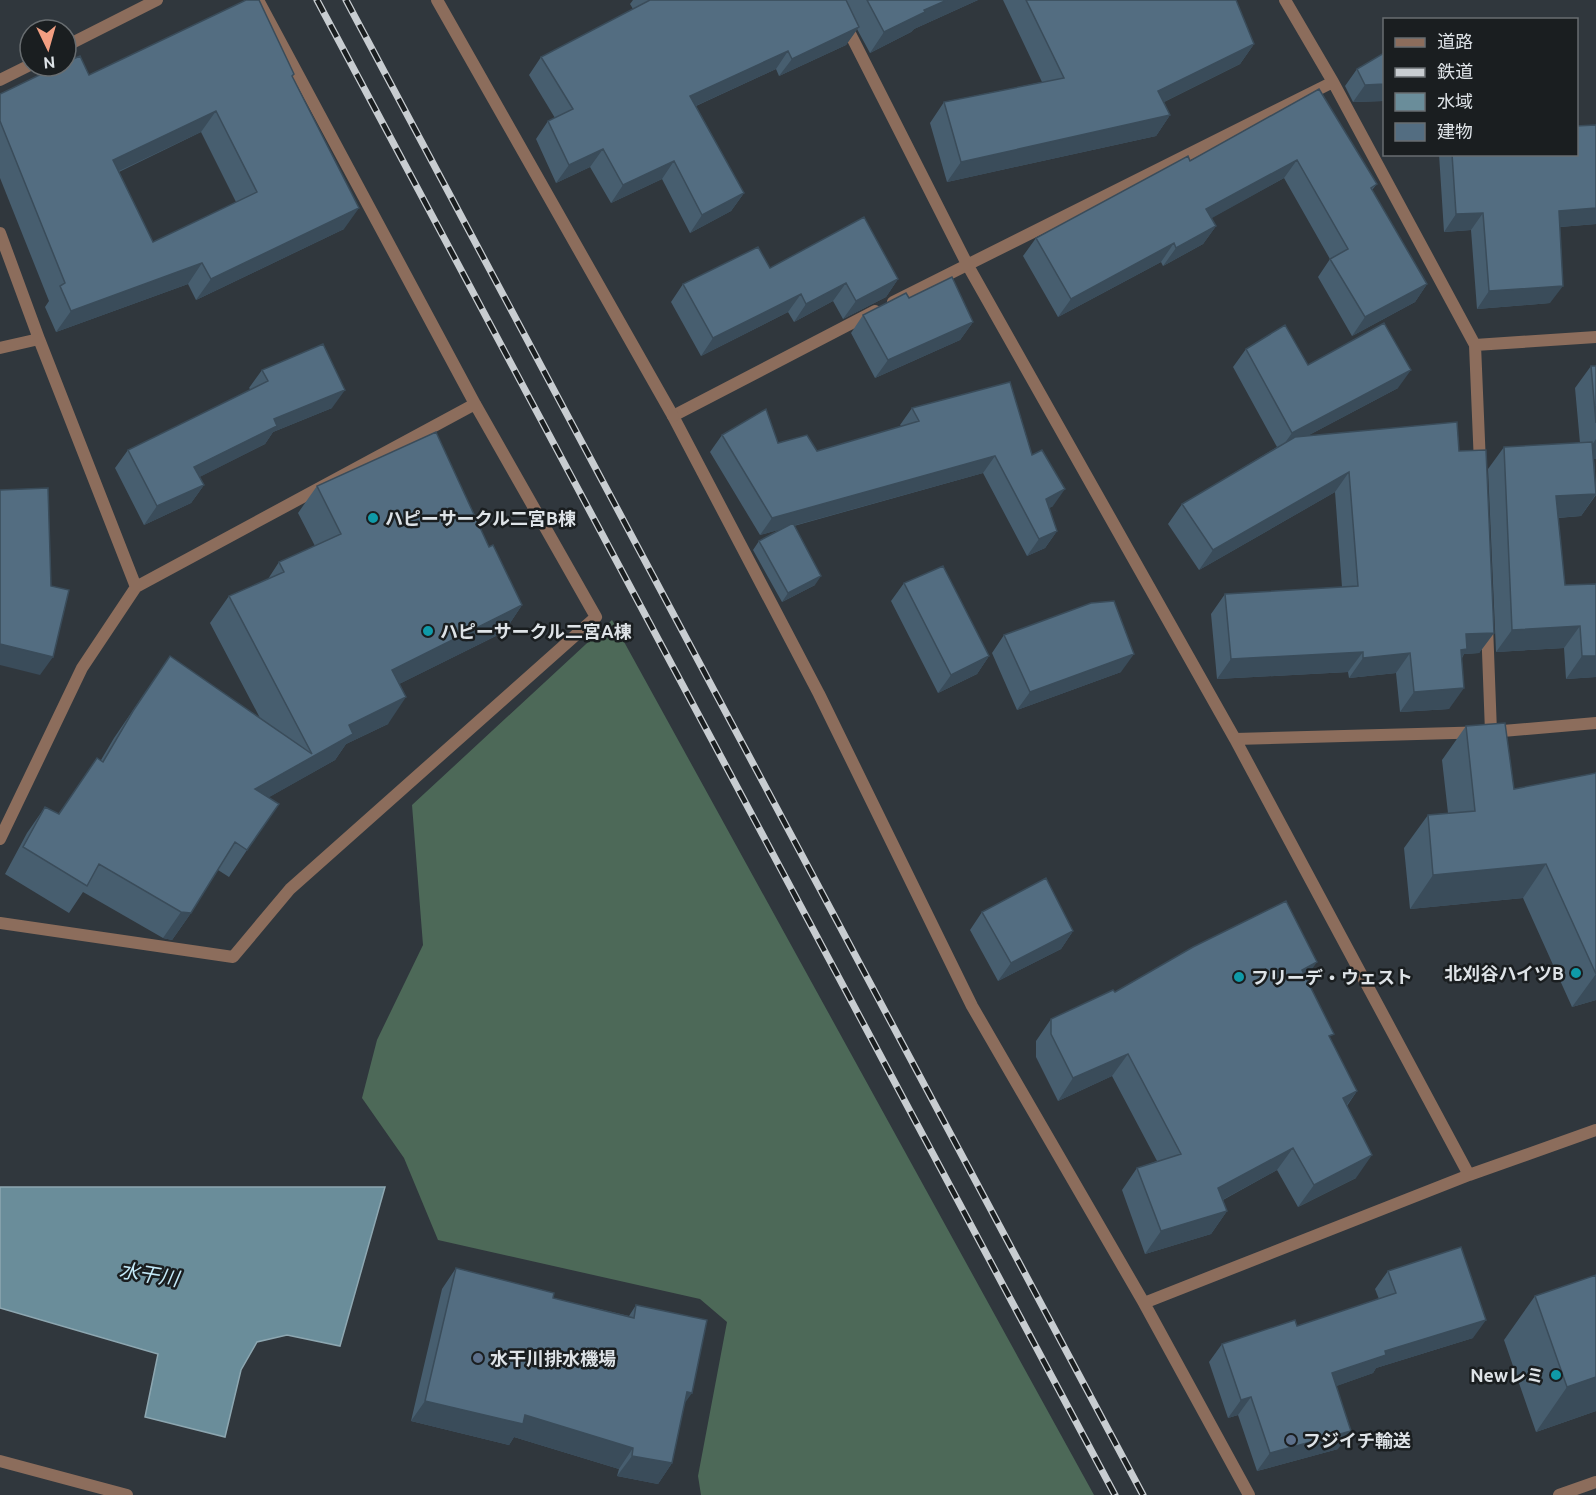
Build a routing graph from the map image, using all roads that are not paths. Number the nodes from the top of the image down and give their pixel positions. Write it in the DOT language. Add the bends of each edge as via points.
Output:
graph roads {
  1 [pos="157,0"];
  2 [pos="258,0"];
  3 [pos="437,0"];
  4 [pos="833,0"];
  5 [pos="1285,0"];
  6 [pos="78,40"];
  7 [pos="18,71"];
  8 [pos="0,80"];
  9 [pos="1333,82"];
  10 [pos="0,233"];
  11 [pos="968,264"];
  12 [pos="1596,337"];
  13 [pos="39,339"];
  14 [pos="1475,345"];
  15 [pos="0,348"];
  16 [pos="475,404"];
  17 [pos="673,416"];
  18 [pos="1480,474"];
  19 [pos="136,587"];
  20 [pos="1486,615"];
  21 [pos="1596,723"];
  22 [pos="1491,732"];
  23 [pos="1235,739"];
  24 [pos="0,839"];
  25 [pos="0,923"];
  26 [pos="1596,1130"];
  27 [pos="1469,1175"];
  28 [pos="1144,1303"];
  29 [pos="0,1461"];
  30 [pos="1596,1482"];
  31 [pos="127,1495"];
  32 [pos="1249,1495"];
  33 [pos="1559,1495"];
  1 -- 6 [label="street"];
  2 -- 16 [label="street"];
  3 -- 17 [label="street"];
  4 -- 11 [label="street"];
  5 -- 9 [label="street"];
  7 -- 8 [label="street"];
  9 -- 11 [label="street"];
  9 -- 14 [label="street"];
  10 -- 13 [label="street"];
  11 -- 17 [label="street"];
  11 -- 23 [label="street"];
  12 -- 14 [label="street"];
  13 -- 15 [label="street"];
  13 -- 19 [label="street"];
  14 -- 18 [label="street"];
  16 -- 19 [label="street"];
  16 -- 25 [label="street" via="596,617 290,890 233,957"];
  17 -- 28 [label="street" via="819,694 972,1006"];
  19 -- 24 [label="street" via="82,668"];
  20 -- 22 [label="street"];
  21 -- 22 [label="street"];
  22 -- 23 [label="street"];
  23 -- 27 [label="street"];
  26 -- 27 [label="street"];
  27 -- 28 [label="street"];
  28 -- 32 [label="street"];
  29 -- 31 [label="street"];
  30 -- 33 [label="street"];
}
